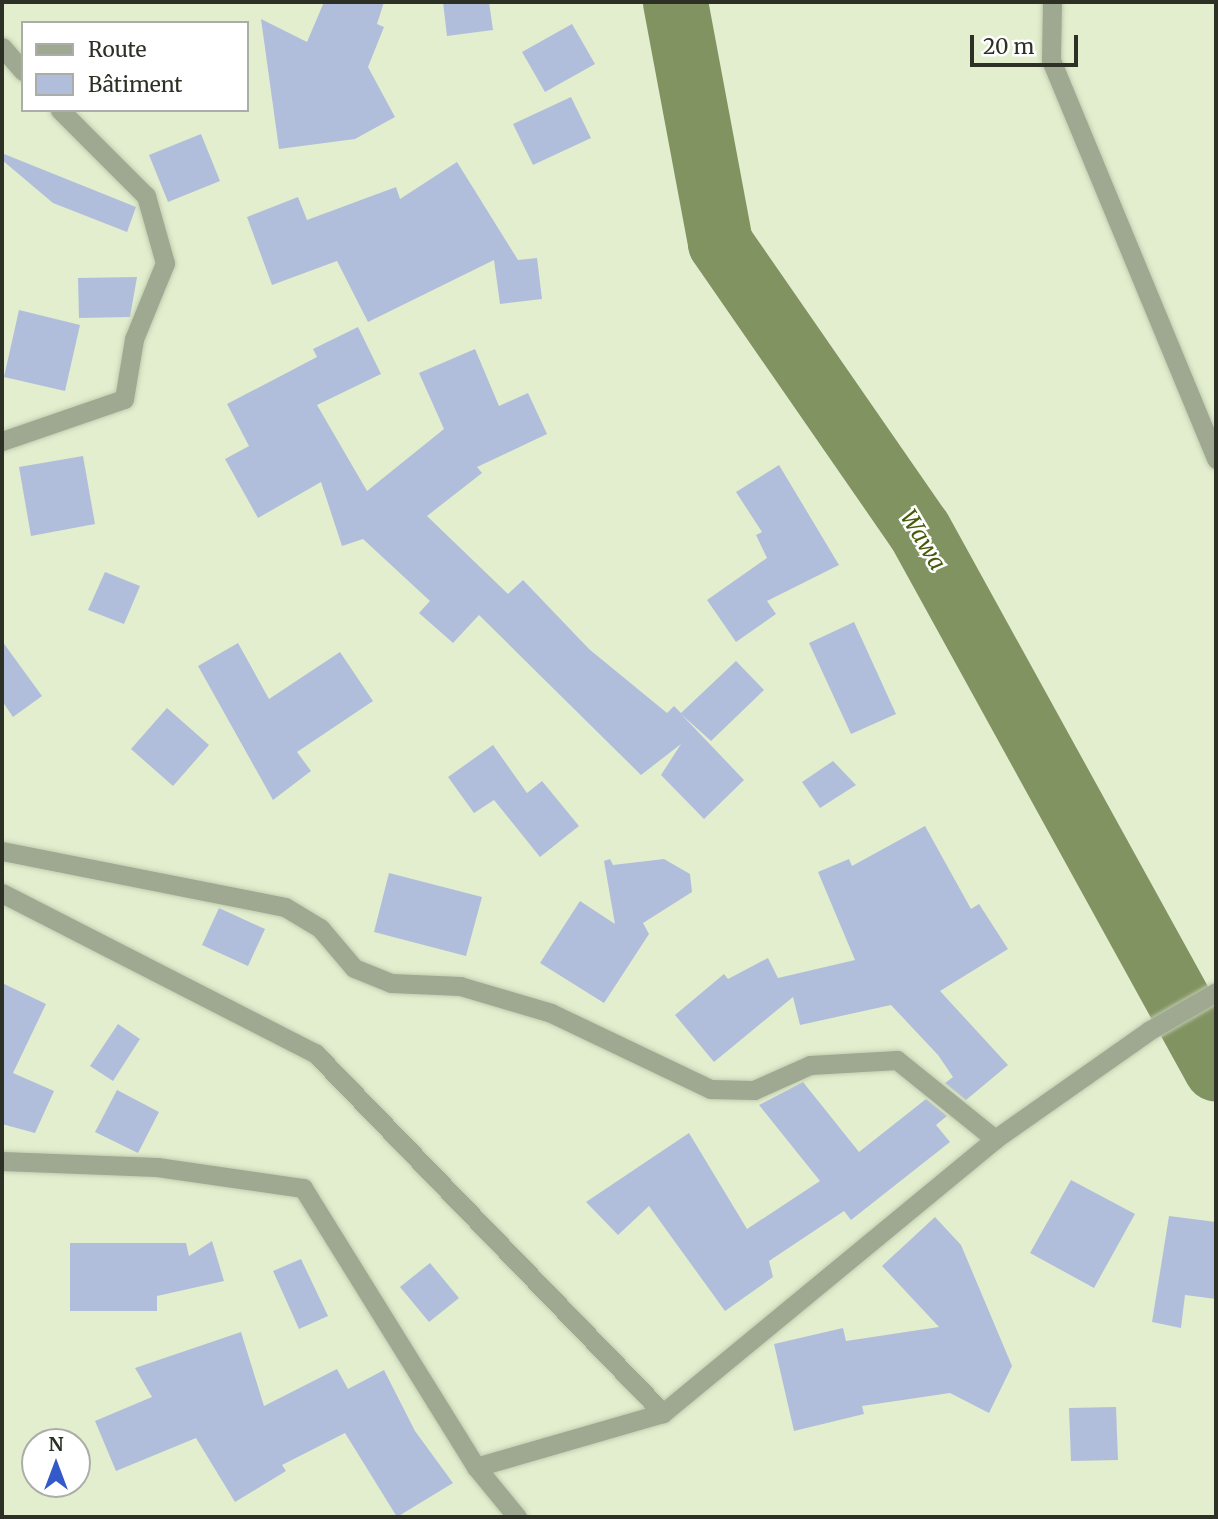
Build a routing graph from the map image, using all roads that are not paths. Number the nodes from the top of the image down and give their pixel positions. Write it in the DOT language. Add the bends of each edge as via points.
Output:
graph roads {
  1 [pos="1052,2"];
  2 [pos="2,47"];
  3 [pos="21,69"];
  4 [pos="62,112"];
  5 [pos="2,441"];
  6 [pos="1216,459"];
  7 [pos="2,851"];
  8 [pos="2,893"];
  9 [pos="1216,992"];
  10 [pos="995,1139"];
  11 [pos="2,1161"];
  12 [pos="663,1413"];
  13 [pos="476,1467"];
  14 [pos="517,1517"];
  1 -- 6 [label="street" via="1051,60"];
  2 -- 3 [label="street"];
  4 -- 5 [label="street" via="146,196 165,263 134,340 124,399"];
  7 -- 10 [label="street" via="285,907 320,928 354,968 391,983 460,986 551,1013 710,1089 754,1090 810,1065 897,1060"];
  8 -- 12 [label="street" via="316,1053"];
  9 -- 10 [label="street" via="1150,1030"];
  10 -- 12 [label="street"];
  11 -- 13 [label="street" via="157,1167 303,1188"];
  12 -- 13 [label="street"];
  13 -- 14 [label="street"];
}
